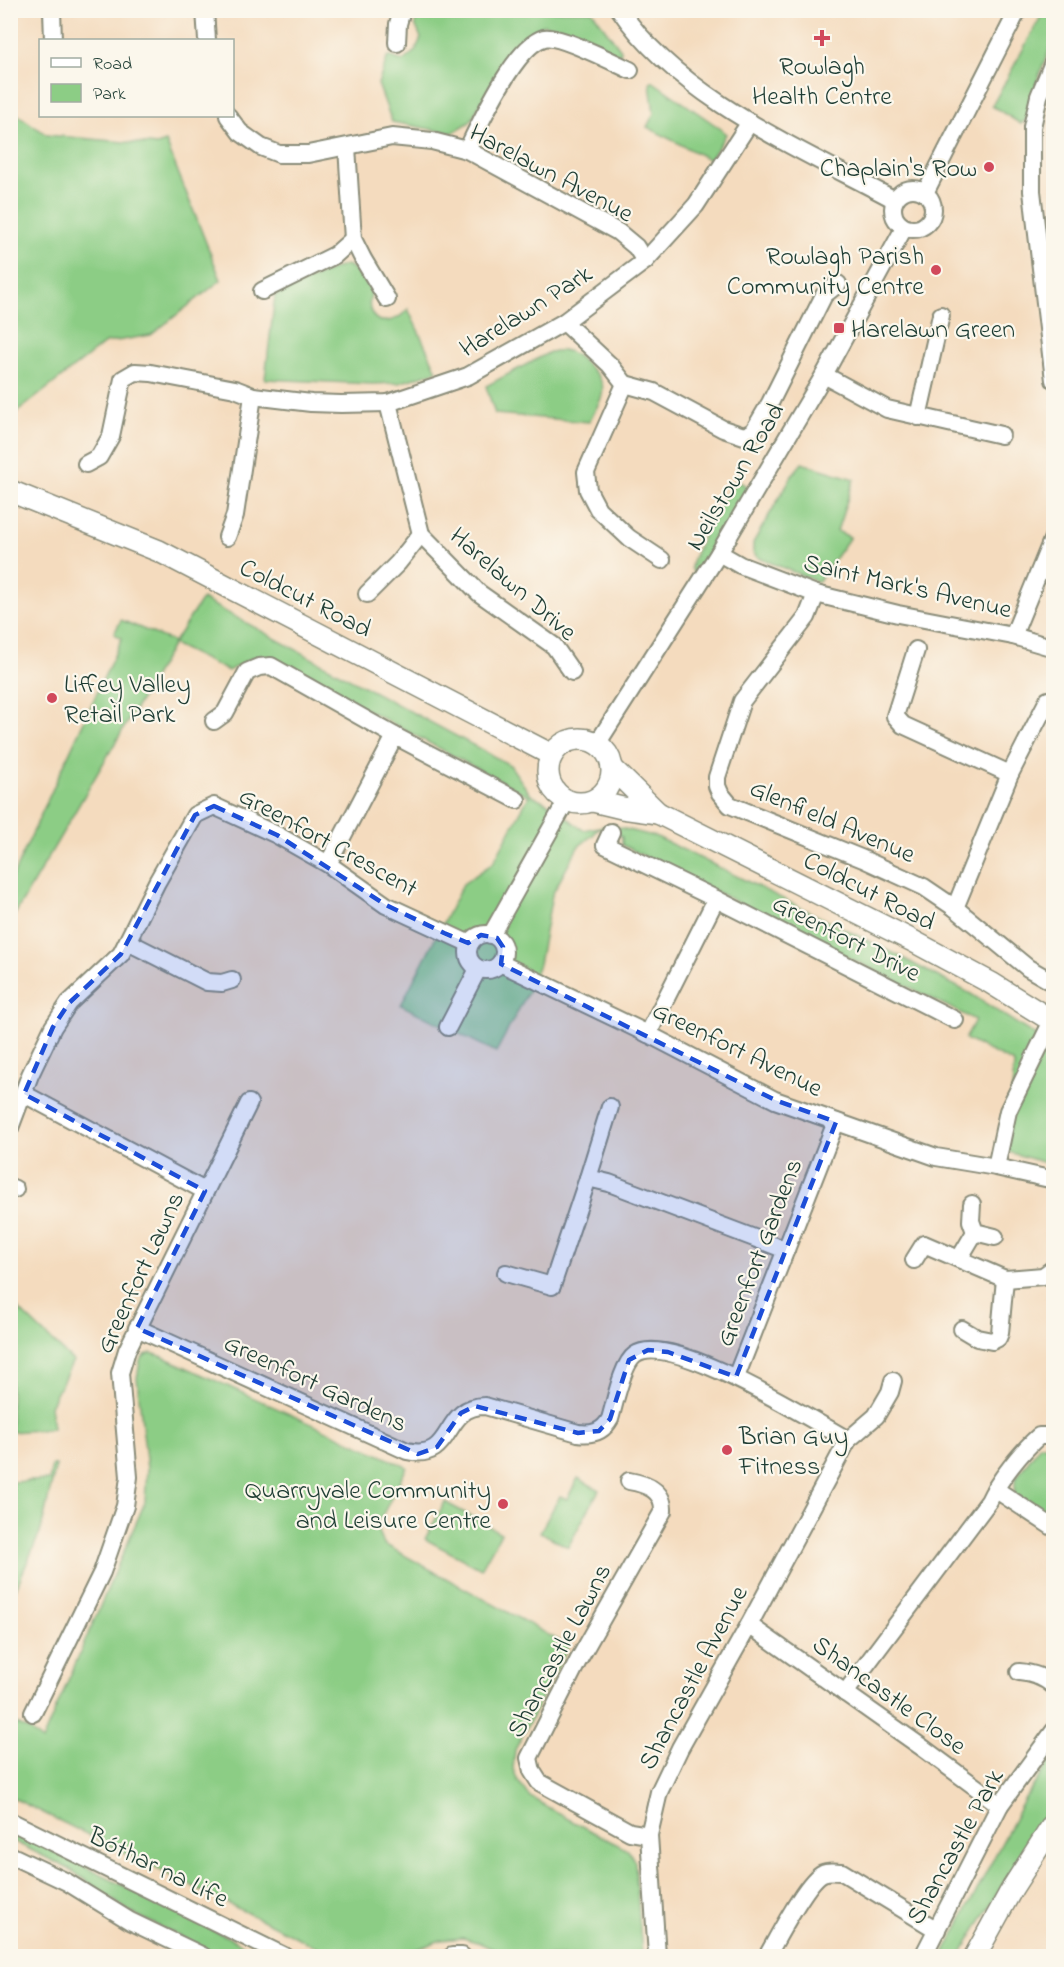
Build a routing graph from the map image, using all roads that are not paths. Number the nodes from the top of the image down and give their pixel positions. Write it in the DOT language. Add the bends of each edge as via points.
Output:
graph roads {
  1 [pos="52,10"];
  2 [pos="205,10"];
  3 [pos="402,10"];
  4 [pos="1018,10"];
  5 [pos="627,13"];
  6 [pos="53,39"];
  7 [pos="207,39"];
  8 [pos="397,43"];
  9 [pos="1053,60"];
  10 [pos="630,70"];
  11 [pos="229,117"];
  12 [pos="750,122"];
  13 [pos="347,147"];
  14 [pos="467,150"];
  15 [pos="925,193"];
  16 [pos="895,200"];
  17 [pos="1045,225"];
  18 [pos="904,228"];
  19 [pos="354,239"];
  20 [pos="645,261"];
  21 [pos="838,284"];
  22 [pos="262,291"];
  23 [pos="387,299"];
  24 [pos="941,315"];
  25 [pos="564,321"];
  26 [pos="1052,359"];
  27 [pos="824,375"];
  28 [pos="1053,380"];
  29 [pos="625,384"];
  30 [pos="253,396"];
  31 [pos="388,403"];
  32 [pos="918,417"];
  33 [pos="1001,435"];
  34 [pos="86,464"];
  35 [pos="10,486"];
  36 [pos="20,495"];
  37 [pos="422,534"];
  38 [pos="1053,535"];
  39 [pos="227,537"];
  40 [pos="719,553"];
  41 [pos="662,560"];
  42 [pos="367,594"];
  43 [pos="816,594"];
  44 [pos="1012,636"];
  45 [pos="1053,648"];
  46 [pos="916,650"];
  47 [pos="572,672"];
  48 [pos="1048,699"];
  49 [pos="214,721"];
  50 [pos="395,736"];
  51 [pos="597,744"];
  52 [pos="552,755"];
  53 [pos="612,768"];
  54 [pos="1010,774"];
  55 [pos="517,800"];
  56 [pos="567,800"];
  57 [pos="593,801"];
  58 [pos="658,813"];
  59 [pos="611,832"];
  60 [pos="328,864"];
  61 [pos="716,899"];
  62 [pos="955,908"];
  63 [pos="491,935"];
  64 [pos="128,942"];
  65 [pos="470,944"];
  66 [pos="500,963"];
  67 [pos="478,969"];
  68 [pos="232,980"];
  69 [pos="1053,983"];
  70 [pos="955,1020"];
  71 [pos="1053,1022"];
  72 [pos="448,1027"];
  73 [pos="648,1034"];
  74 [pos="24,1094"];
  75 [pos="249,1103"];
  76 [pos="610,1107"];
  77 [pos="836,1122"];
  78 [pos="10,1128"];
  79 [pos="996,1167"];
  80 [pos="588,1178"];
  81 [pos="1053,1180"];
  82 [pos="205,1191"];
  83 [pos="972,1204"];
  84 [pos="975,1232"];
  85 [pos="995,1237"];
  86 [pos="786,1250"];
  87 [pos="959,1259"];
  88 [pos="914,1260"];
  89 [pos="1053,1268"];
  90 [pos="506,1273"];
  91 [pos="1005,1279"];
  92 [pos="137,1328"];
  93 [pos="962,1329"];
  94 [pos="736,1377"];
  95 [pos="893,1381"];
  96 [pos="1053,1436"];
  97 [pos="848,1440"];
  98 [pos="629,1481"];
  99 [pos="995,1489"];
  100 [pos="1053,1528"];
  101 [pos="749,1625"];
  102 [pos="1019,1672"];
  103 [pos="1053,1686"];
  104 [pos="845,1693"];
  105 [pos="33,1713"];
  106 [pos="1053,1731"];
  107 [pos="1000,1805"];
  108 [pos="10,1821"];
  109 [pos="1053,1823"];
  110 [pos="649,1835"];
  111 [pos="10,1855"];
  112 [pos="937,1930"];
  113 [pos="203,1956"];
  114 [pos="284,1956"];
  115 [pos="452,1956"];
  116 [pos="462,1956"];
  117 [pos="657,1956"];
  118 [pos="767,1956"];
  119 [pos="923,1956"];
  120 [pos="975,1956"];
  1 -- 6 [label="street"];
  2 -- 7 [label="street"];
  3 -- 8 [label="street"];
  4 -- 15 [label="street"];
  5 -- 12 [label="street" via="663,59 719,104"];
  9 -- 17 [label="street" via="1032,127 1032,191"];
  10 -- 14 [label="street" via="562,40 545,37 530,46 515,64"];
  11 -- 13 [label="street, Harelawn Avenue" via="240,132 279,154"];
  12 -- 16 [label="street"];
  12 -- 20 [label="street, Harelawn Park" via="696,205"];
  13 -- 14 [label="street, Harelawn Avenue" via="392,137"];
  13 -- 19 [label="street"];
  14 -- 20 [label="street, Harelawn Avenue" via="618,232"];
  15 -- 16 [label="street" via="919,189 905,190"];
  15 -- 18 [label="street" via="934,210 929,223 917,229"];
  16 -- 18 [label="street" via="894,219"];
  17 -- 26 [label="street"];
  18 -- 27 [label="street, Neilstown Road"];
  19 -- 22 [label="street" via="334,255"];
  19 -- 23 [label="street"];
  20 -- 25 [label="street, Harelawn Park"];
  21 -- 29 [label="street" via="824,295 753,432 744,436 723,429 654,392"];
  24 -- 32 [label="street"];
  25 -- 29 [label="street"];
  25 -- 31 [label="street, Harelawn Park" via="468,376"];
  26 -- 28 [label="street"];
  27 -- 32 [label="street" via="887,409"];
  27 -- 40 [label="street, Neilstown Road"];
  29 -- 41 [label="street" via="586,472 588,490 598,509 629,538"];
  30 -- 31 [label="street, Harelawn Park" via="311,403"];
  30 -- 34 [label="street, Harelawn Park" via="235,389 135,372 123,379 111,436 99,457"];
  30 -- 39 [label="street" via="235,515"];
  31 -- 37 [label="street, Harelawn Drive"];
  32 -- 33 [label="street"];
  35 -- 36 [label="main road, Coldcut Road"];
  36 -- 52 [label="main road, Coldcut Road" via="159,551"];
  37 -- 42 [label="street, Harelawn Drive"];
  37 -- 47 [label="street, Harelawn Drive" via="479,593 554,646"];
  38 -- 44 [label="street"];
  40 -- 43 [label="street, Saint Mark's Avenue"];
  40 -- 51 [label="street, Neilstown Road"];
  43 -- 44 [label="street, Saint Mark's Avenue"];
  43 -- 62 [label="street, Glenfield Avenue" via="807,617 742,701 718,770 717,786 730,804 914,882"];
  44 -- 45 [label="street, Saint Mark's Avenue"];
  46 -- 54 [label="street" via="895,716 903,725"];
  48 -- 54 [label="street"];
  49 -- 50 [label="street" via="225,713 247,672 271,666"];
  50 -- 55 [label="street"];
  50 -- 60 [label="street"];
  51 -- 52 [label="main road" via="570,741"];
  51 -- 53 [label="main road, Coldcut Road" via="605,751"];
  52 -- 56 [label="main road" via="549,778 555,791"];
  53 -- 57 [label="main road" via="609,785"];
  53 -- 58 [label="main road, Coldcut Road"];
  54 -- 62 [label="street"];
  56 -- 57 [label="main road, Coldcut Road"];
  56 -- 63 [label="street"];
  57 -- 58 [label="main road, Coldcut Road"];
  58 -- 71 [label="main road, Coldcut Road" via="911,940"];
  59 -- 61 [label="street, Greenfort Drive" via="605,845"];
  60 -- 64 [label="street, Greenfort Crescent" via="278,835 214,806 195,815"];
  60 -- 65 [label="street, Greenfort Crescent" via="387,905"];
  61 -- 70 [label="street, Greenfort Drive"];
  61 -- 73 [label="street"];
  62 -- 69 [label="street, Glenfield Avenue" via="1028,968"];
  63 -- 65 [label="street" via="481,935"];
  63 -- 66 [label="street" via="503,947"];
  64 -- 68 [label="street" via="207,982"];
  64 -- 74 [label="street, Greenfort Crescent" via="121,954 69,1003 48,1036"];
  65 -- 67 [label="street" via="470,961"];
  66 -- 67 [label="street" via="490,970"];
  66 -- 73 [label="street, Greenfort Avenue"];
  67 -- 72 [label="street"];
  71 -- 79 [label="street" via="1008,1111"];
  73 -- 77 [label="street, Greenfort Avenue" via="775,1101"];
  74 -- 78 [label="street, Greenfort Crescent"];
  74 -- 82 [label="street, Greenfort Lawns"];
  75 -- 82 [label="street, Greenfort Lawns"];
  76 -- 80 [label="street"];
  77 -- 79 [label="street, Greenfort Avenue" via="936,1157"];
  77 -- 86 [label="street, Greenfort Gardens"];
  79 -- 81 [label="street, Greenfort Avenue"];
  80 -- 86 [label="street"];
  80 -- 90 [label="street" via="552,1286"];
  82 -- 92 [label="street, Greenfort Lawns"];
  83 -- 84 [label="street"];
  84 -- 85 [label="street"];
  84 -- 87 [label="street"];
  86 -- 94 [label="street, Greenfort Gardens"];
  87 -- 88 [label="street" via="924,1244"];
  87 -- 91 [label="street"];
  89 -- 91 [label="street" via="1043,1276"];
  91 -- 93 [label="street" via="998,1338 977,1338"];
  92 -- 94 [label="street, Greenfort Gardens" via="418,1454 437,1447 461,1413 475,1406 578,1433 599,1431 610,1419 629,1360 648,1350 668,1352"];
  92 -- 105 [label="street, Greenfort Lawns" via="120,1373 129,1477 125,1506 102,1572"];
  94 -- 97 [label="street"];
  95 -- 97 [label="street, Shancastle Avenue" via="876,1416"];
  96 -- 99 [label="street" via="1039,1436 1029,1445"];
  97 -- 101 [label="street, Shancastle Avenue"];
  98 -- 110 [label="street, Shancastle Lawns" via="653,1489 660,1496 663,1511 578,1661 529,1758 539,1782 630,1832"];
  99 -- 100 [label="street"];
  99 -- 104 [label="street"];
  101 -- 104 [label="street, Shancastle Close"];
  101 -- 110 [label="street, Shancastle Avenue" via="659,1792"];
  102 -- 103 [label="street" via="1046,1679"];
  104 -- 107 [label="street, Shancastle Close"];
  106 -- 107 [label="street, Shancastle Park"];
  107 -- 112 [label="street, Shancastle Park"];
  108 -- 114 [label="street, Bóthar na Life"];
  109 -- 120 [label="main road"];
  110 -- 117 [label="street, Shancastle Avenue"];
  111 -- 113 [label="street" via="67,1882 129,1921"];
  112 -- 118 [label="street" via="842,1872 822,1873 808,1887"];
  112 -- 119 [label="street, Shancastle Park"];
  115 -- 116 [label="street"];
}
